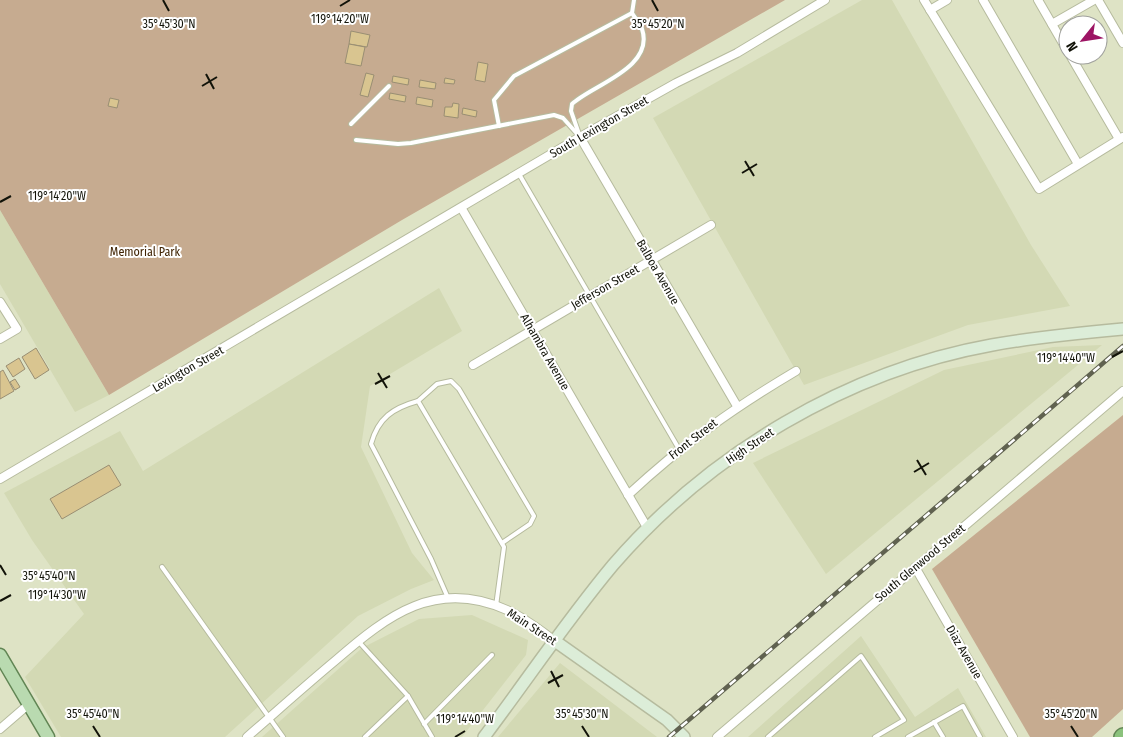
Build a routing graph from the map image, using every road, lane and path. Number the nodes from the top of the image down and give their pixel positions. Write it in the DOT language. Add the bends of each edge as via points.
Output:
graph roads {
  1 [pos="634,0"];
  2 [pos="825,0"];
  3 [pos="924,0"];
  4 [pos="948,0"];
  5 [pos="983,0"];
  6 [pos="1038,0"];
  7 [pos="1094,0"];
  8 [pos="1098,0"];
  9 [pos="930,10"];
  10 [pos="632,13"];
  11 [pos="1052,24"];
  12 [pos="1058,34"];
  13 [pos="1123,43"];
  14 [pos="1076,65"];
  15 [pos="388,86"];
  16 [pos="351,124"];
  17 [pos="499,126"];
  18 [pos="580,138"];
  19 [pos="1121,138"];
  20 [pos="356,140"];
  21 [pos="1078,164"];
  22 [pos="519,174"];
  23 [pos="462,209"];
  24 [pos="711,225"];
  25 [pos="376,259"];
  26 [pos="652,260"];
  27 [pos="590,296"];
  28 [pos="0,302"];
  29 [pos="1123,329"];
  30 [pos="532,330"];
  31 [pos="0,339"];
  32 [pos="473,365"];
  33 [pos="796,371"];
  34 [pos="1123,391"];
  35 [pos="418,401"];
  36 [pos="736,406"];
  37 [pos="679,449"];
  38 [pos="0,479"];
  39 [pos="628,495"];
  40 [pos="648,528"];
  41 [pos="502,543"];
  42 [pos="162,567"];
  43 [pos="914,567"];
  44 [pos="448,599"];
  45 [pos="496,606"];
  46 [pos="358,641"];
  47 [pos="555,642"];
  48 [pos="0,655"];
  49 [pos="492,655"];
  50 [pos="408,696"];
  51 [pos="29,704"];
  52 [pos="269,717"];
  53 [pos="934,722"];
  54 [pos="424,724"];
  55 [pos="0,729"];
  56 [pos="48,737"];
  57 [pos="247,737"];
  58 [pos="283,737"];
  59 [pos="364,737"];
  60 [pos="432,737"];
  61 [pos="484,737"];
  62 [pos="684,737"];
  63 [pos="718,737"];
  64 [pos="768,737"];
  65 [pos="875,737"];
  66 [pos="908,737"];
  67 [pos="942,737"];
  68 [pos="980,737"];
  69 [pos="1013,737"];
  1 -- 10 [label="lane"];
  2 -- 18 [label="street, South Lexington Street" via="737,53 676,83"];
  3 -- 9 [label="street"];
  4 -- 9 [label="street"];
  5 -- 21 [label="street"];
  6 -- 11 [label="street"];
  7 -- 11 [label="street"];
  8 -- 13 [label="street"];
  9 -- 21 [label="street" via="1039,189"];
  10 -- 17 [label="lane" via="514,76 494,100"];
  10 -- 18 [label="lane" via="642,30 641,50 628,68 572,104 571,111"];
  11 -- 12 [label="street"];
  14 -- 19 [label="street"];
  15 -- 16 [label="lane"];
  17 -- 18 [label="lane" via="559,116"];
  17 -- 20 [label="lane" via="411,143"];
  18 -- 22 [label="street, South Lexington Street"];
  18 -- 26 [label="street, Balboa Avenue"];
  19 -- 21 [label="street"];
  22 -- 23 [label="street, South Lexington Street"];
  22 -- 27 [label="lane"];
  23 -- 25 [label="street, South Lexington Street"];
  23 -- 30 [label="street, Alhambra Avenue"];
  24 -- 26 [label="street, Jefferson Street"];
  25 -- 38 [label="street, Lexington Street"];
  26 -- 27 [label="street, Jefferson Street"];
  26 -- 36 [label="street, Balboa Avenue"];
  27 -- 30 [label="street, Jefferson Street"];
  27 -- 37 [label="lane"];
  28 -- 31 [label="street" via="17,329"];
  29 -- 40 [label="main road, High Street" via="991,345 935,358 848,389 748,446"];
  30 -- 32 [label="street, Jefferson Street"];
  30 -- 39 [label="street, Alhambra Avenue"];
  33 -- 36 [label="street, Front Street"];
  34 -- 43 [label="street, South Glenwood Street"];
  35 -- 41 [label="lane"];
  35 -- 41 [label="lane" via="437,384 451,381 459,389 534,516 530,524"];
  35 -- 44 [label="lane" via="397,407 375,429 371,444 431,559"];
  36 -- 37 [label="street, Front Street"];
  37 -- 39 [label="street, Front Street"];
  39 -- 40 [label="street"];
  40 -- 47 [label="main road, High Street" via="584,600"];
  41 -- 45 [label="lane"];
  42 -- 52 [label="lane"];
  43 -- 63 [label="street, South Glenwood Street"];
  43 -- 69 [label="street, Diaz Avenue"];
  44 -- 45 [label="street, Main Street"];
  44 -- 46 [label="street, Main Street" via="406,608"];
  45 -- 47 [label="street, Main Street" via="518,616"];
  46 -- 50 [label="lane"];
  46 -- 52 [label="street, Main Street"];
  47 -- 61 [label="main road, High Street"];
  47 -- 62 [label="main road, Main Street" via="667,720"];
  48 -- 51 [label="main road"];
  49 -- 54 [label="lane"];
  50 -- 54 [label="lane"];
  50 -- 59 [label="lane"];
  51 -- 55 [label="street"];
  51 -- 56 [label="main road"];
  52 -- 57 [label="street, Main Street"];
  52 -- 58 [label="lane"];
  53 -- 66 [label="lane"];
  53 -- 67 [label="lane"];
  53 -- 68 [label="lane" via="962,706"];
  54 -- 60 [label="lane"];
  64 -- 65 [label="lane" via="861,656 904,720"];
}
